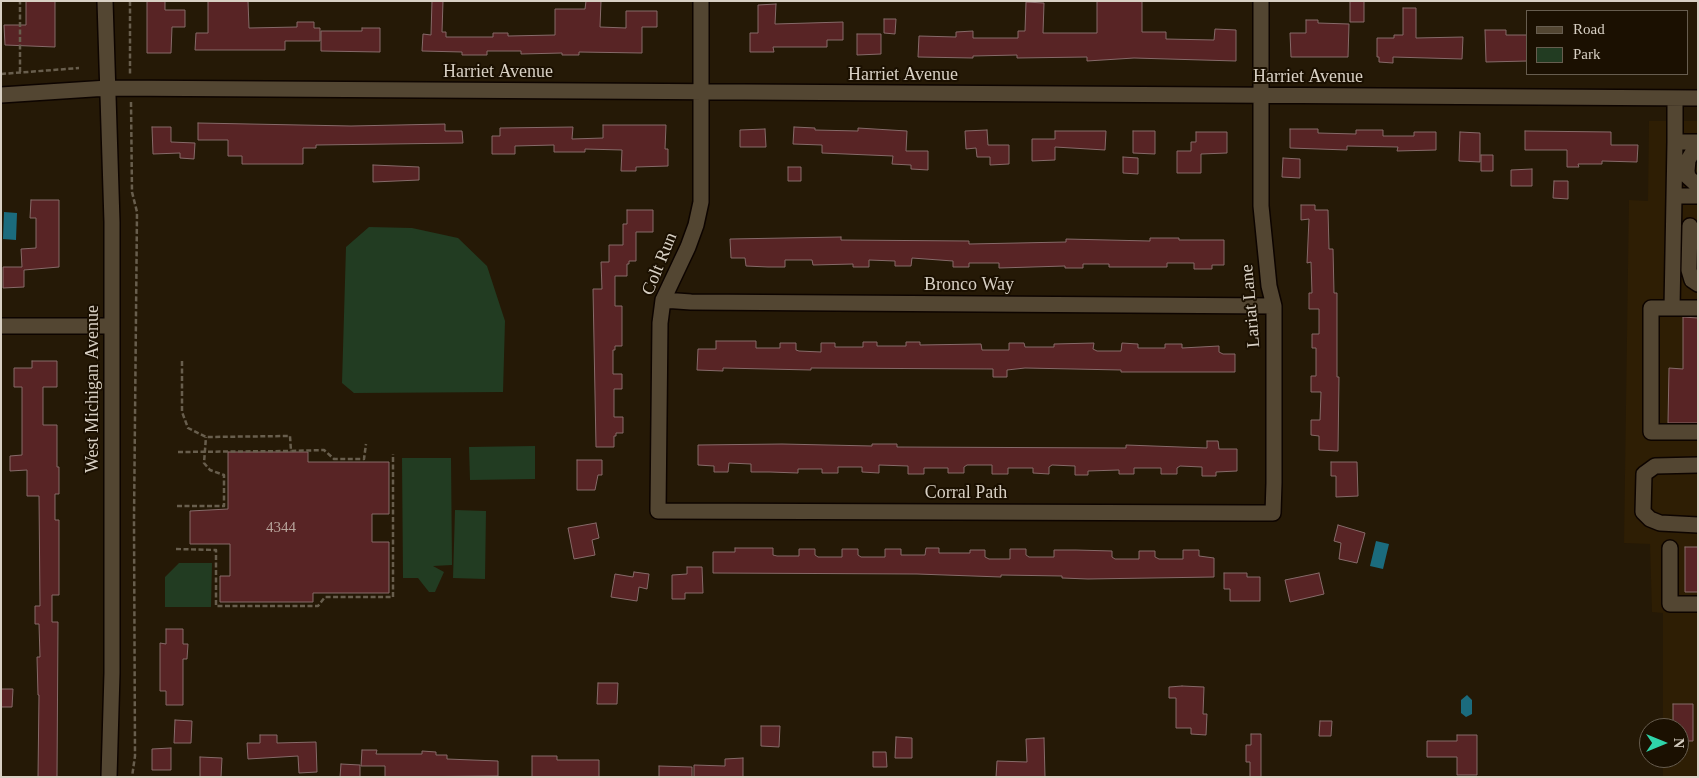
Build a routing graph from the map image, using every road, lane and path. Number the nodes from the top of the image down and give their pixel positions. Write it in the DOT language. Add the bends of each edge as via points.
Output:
graph roads {
  1 [pos="20,1"];
  2 [pos="105,1"];
  3 [pos="130,1"];
  4 [pos="700,1"];
  5 [pos="1261,1"];
  6 [pos="79,68"];
  7 [pos="20,72"];
  8 [pos="1,74"];
  9 [pos="108,88"];
  10 [pos="131,89"];
  11 [pos="700,92"];
  12 [pos="1,95"];
  13 [pos="1261,95"];
  14 [pos="1675,98"];
  15 [pos="1698,98"];
  16 [pos="1675,142"];
  17 [pos="1696,142"];
  18 [pos="1698,186"];
  19 [pos="1674,196"];
  20 [pos="1698,196"];
  21 [pos="1673,226"];
  22 [pos="1694,226"];
  23 [pos="1698,284"];
  24 [pos="663,300"];
  25 [pos="1274,306"];
  26 [pos="1672,308"];
  27 [pos="1698,308"];
  28 [pos="1,326"];
  29 [pos="112,326"];
  30 [pos="182,361"];
  31 [pos="1698,432"];
  32 [pos="206,437"];
  33 [pos="366,444"];
  34 [pos="291,450"];
  35 [pos="178,452"];
  36 [pos="205,452"];
  37 [pos="393,454"];
  38 [pos="1698,466"];
  39 [pos="177,506"];
  40 [pos="658,511"];
  41 [pos="1273,513"];
  42 [pos="1698,525"];
  43 [pos="1670,548"];
  44 [pos="176,549"];
  45 [pos="1698,604"];
  46 [pos="109,777"];
  47 [pos="132,777"];
  1 -- 7 [label="path"];
  2 -- 9 [label="street, West Michigan Avenue"];
  3 -- 10 [label="path"];
  4 -- 11 [label="street, Colt Run"];
  5 -- 13 [label="street, Lariat Lane"];
  6 -- 7 [label="path"];
  7 -- 8 [label="path"];
  9 -- 10 [label="street, Harriet Avenue"];
  9 -- 12 [label="street, Harriet Avenue"];
  9 -- 29 [label="street, West Michigan Avenue"];
  10 -- 11 [label="street, Harriet Avenue"];
  10 -- 47 [label="path" via="132,192 137,212 135,756"];
  11 -- 13 [label="street, Harriet Avenue"];
  11 -- 24 [label="street, Colt Run" via="701,202 691,240"];
  13 -- 14 [label="street, Harriet Avenue"];
  13 -- 25 [label="street, Lariat Lane" via="1261,206"];
  14 -- 15 [label="street, Harriet Avenue"];
  14 -- 16 [label="street"];
  16 -- 17 [label="street"];
  16 -- 19 [label="street"];
  17 -- 18 [label="street" via="1687,170 1688,177"];
  19 -- 20 [label="street"];
  19 -- 21 [label="street"];
  21 -- 22 [label="street"];
  21 -- 26 [label="street"];
  22 -- 23 [label="street" via="1689,270 1692,280"];
  24 -- 25 [label="street, Bronco Way"];
  24 -- 40 [label="street, Colt Run"];
  25 -- 41 [label="street, Lariat Lane"];
  26 -- 27 [label="street"];
  26 -- 31 [label="street" via="1651,308 1651,432"];
  28 -- 29 [label="street"];
  29 -- 46 [label="street, West Michigan Avenue"];
  30 -- 32 [label="path" via="182,412 188,428"];
  32 -- 34 [label="path" via="290,436"];
  32 -- 36 [label="path"];
  33 -- 34 [label="path" via="364,459 334,459 324,450"];
  34 -- 36 [label="path"];
  35 -- 36 [label="path"];
  36 -- 39 [label="path" via="204,463 210,470 224,475 224,506"];
  37 -- 44 [label="path" via="393,597 325,598 318,606 216,606 216,550"];
  38 -- 42 [label="street" via="1655,466 1644,474 1644,512 1650,519 1660,523"];
  40 -- 41 [label="street, Corral Path"];
  43 -- 45 [label="street" via="1670,604"];
}
